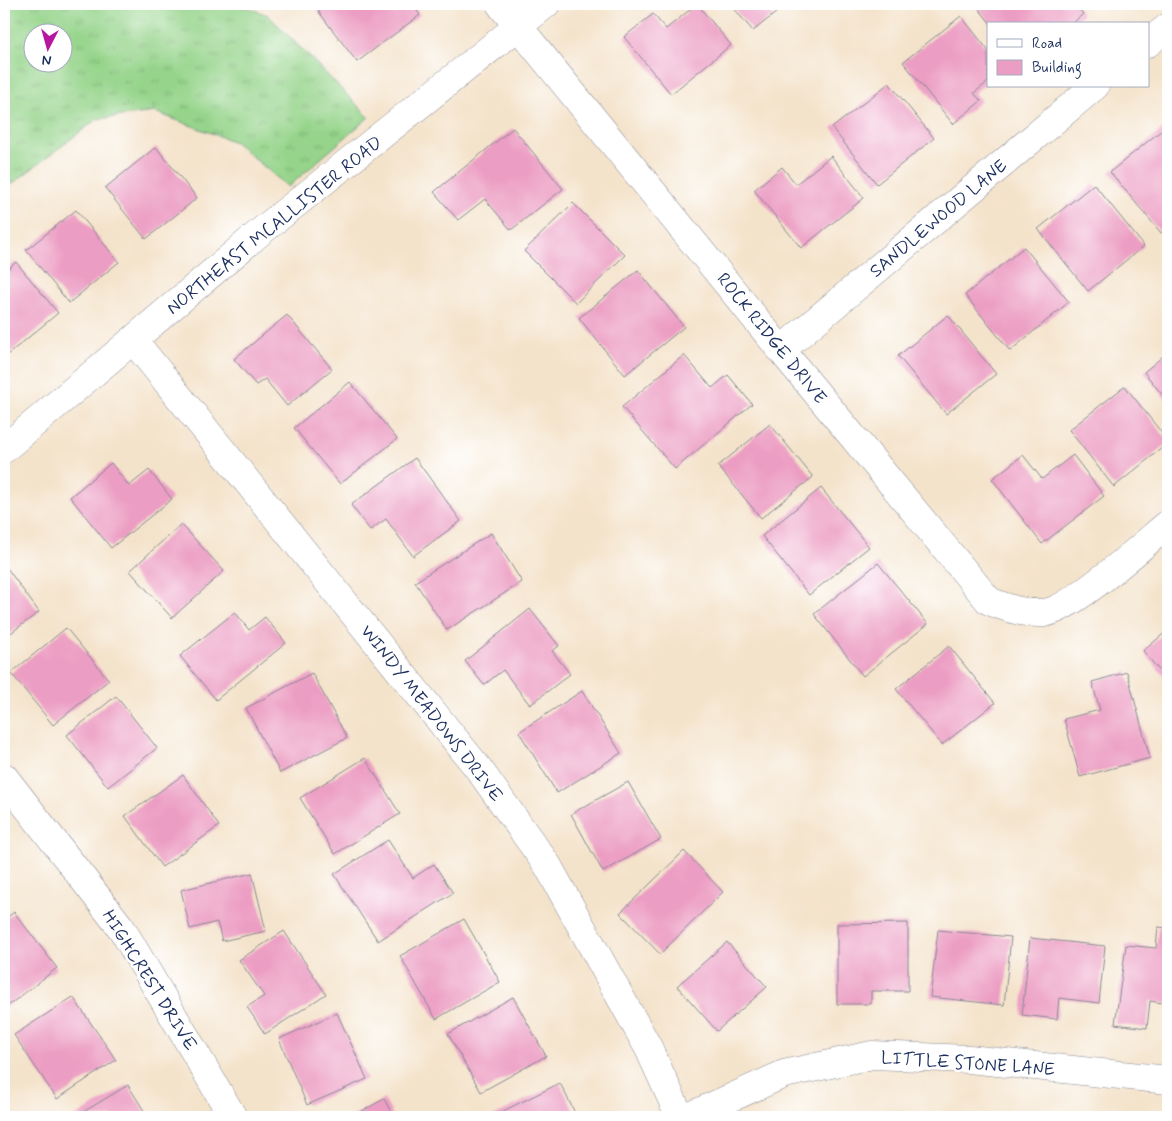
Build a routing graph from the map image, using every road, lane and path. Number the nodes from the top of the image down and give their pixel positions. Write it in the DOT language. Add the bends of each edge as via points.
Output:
graph roads {
  1 [pos="500,4"];
  2 [pos="546,4"];
  3 [pos="518,27"];
  4 [pos="1168,27"];
  5 [pos="1150,41"];
  6 [pos="1093,88"];
  7 [pos="134,341"];
  8 [pos="781,350"];
  9 [pos="4,449"];
  10 [pos="1168,524"];
  11 [pos="4,777"];
  12 [pos="1168,1080"];
  13 [pos="233,1117"];
  14 [pos="680,1117"];
  15 [pos="688,1117"];
  1 -- 3 [label="street, ROCK RIDGE DRIVE"];
  2 -- 3 [label="street, NORTHEAST MCALLISTER ROAD"];
  3 -- 7 [label="street, NORTHEAST MCALLISTER ROAD" via="259,233"];
  3 -- 8 [label="street, ROCK RIDGE DRIVE"];
  4 -- 5 [label="street"];
  6 -- 8 [label="street, SANDLEWOOD LANE"];
  7 -- 9 [label="street, NORTHEAST MCALLISTER ROAD"];
  7 -- 14 [label="street, WINDY MEADOWS DRIVE" via="478,768 548,866 649,1048"];
  8 -- 10 [label="street, ROCK RIDGE DRIVE" via="989,601 1013,611 1046,613 1075,600"];
  11 -- 13 [label="street, HIGHCREST DRIVE" via="122,929"];
  12 -- 15 [label="street, LITTLE STONE LANE" via="969,1059 872,1055 784,1074"];
}
